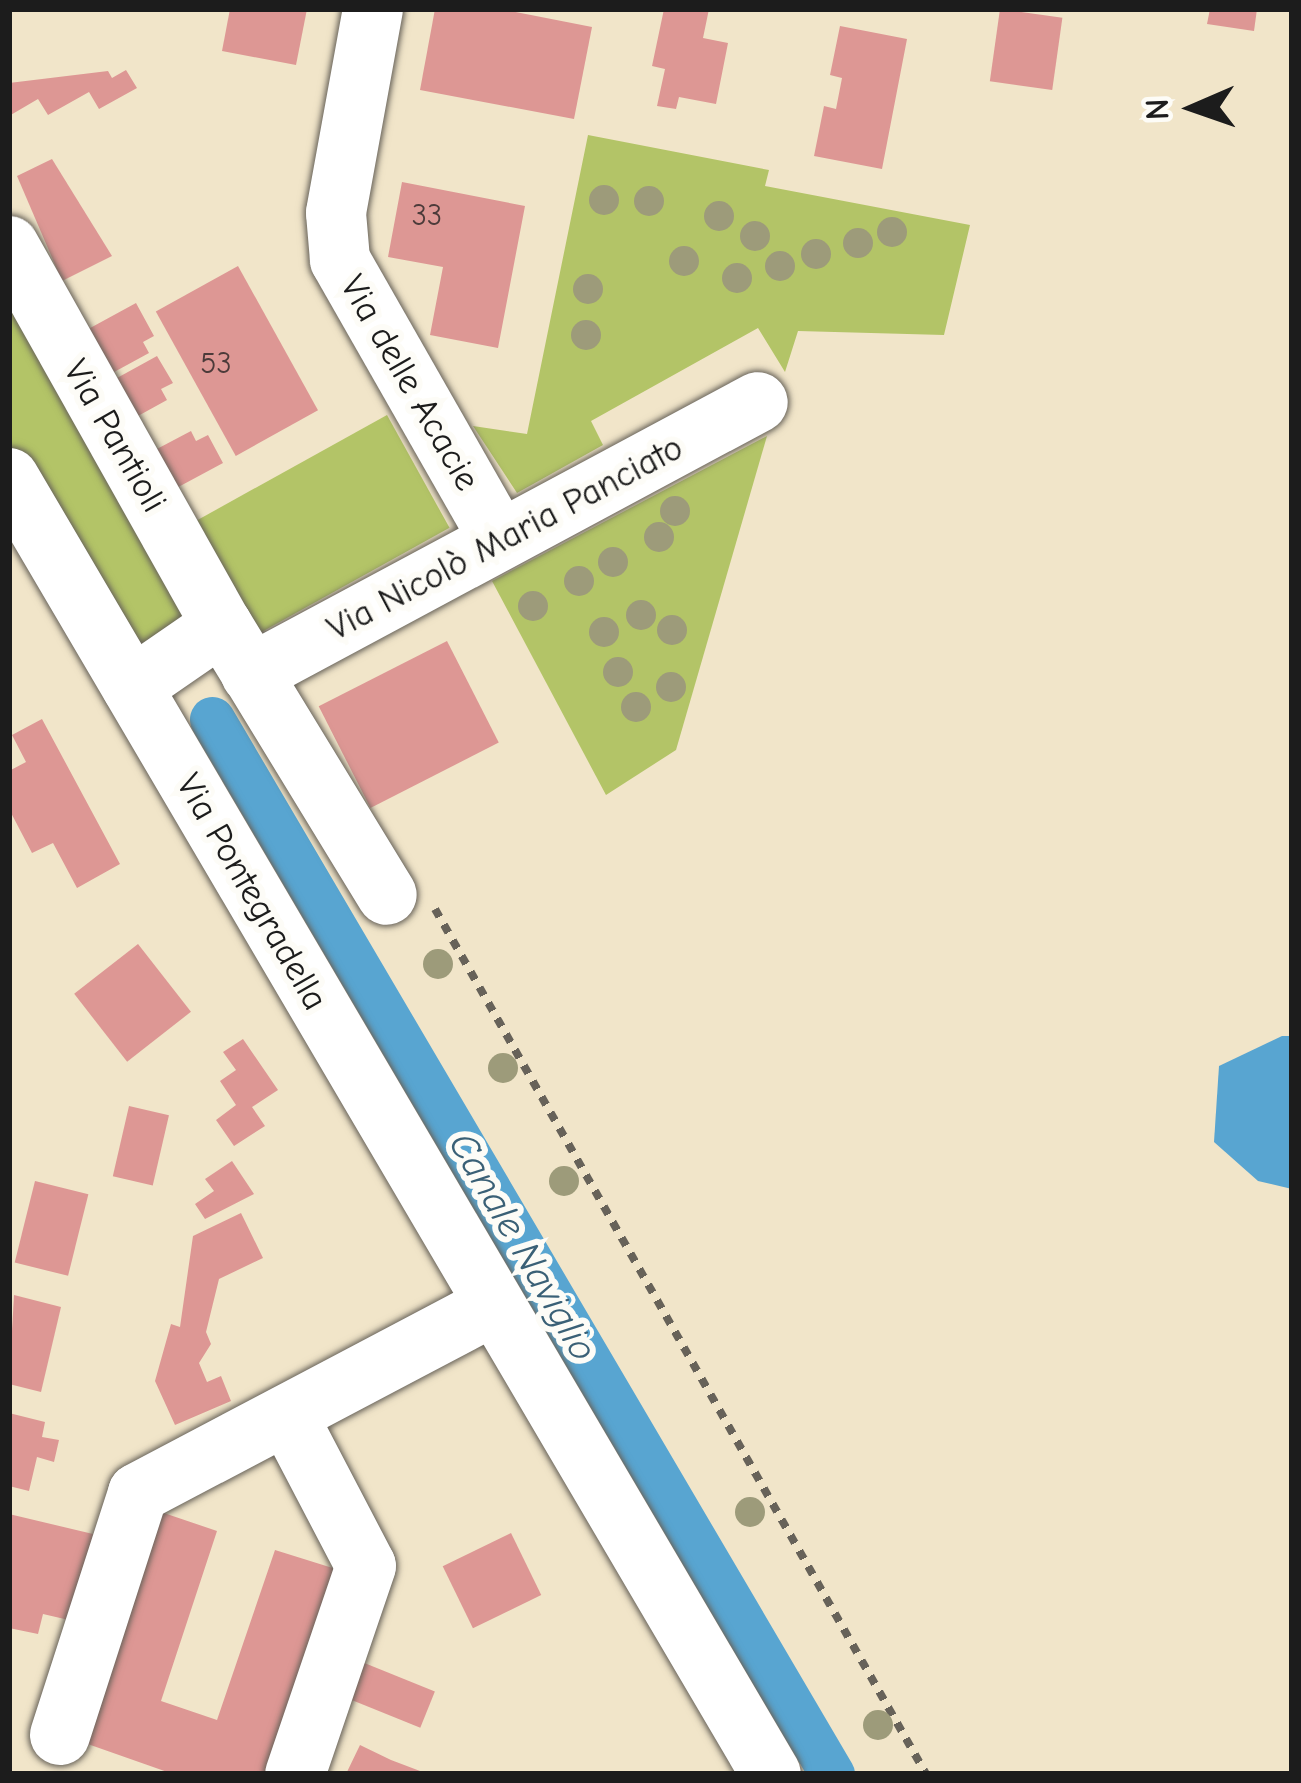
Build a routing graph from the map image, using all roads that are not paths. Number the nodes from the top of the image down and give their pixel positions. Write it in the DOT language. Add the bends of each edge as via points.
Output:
graph roads {
  1 [pos="373,9"];
  2 [pos="9,246"];
  3 [pos="758,402"];
  4 [pos="9,478"];
  5 [pos="500,540"];
  6 [pos="237,650"];
  7 [pos="132,687"];
  8 [pos="387,895"];
  9 [pos="494,1305"];
  10 [pos="287,1414"];
  11 [pos="61,1736"];
  12 [pos="295,1774"];
  13 [pos="771,1774"];
  1 -- 5 [label="street, Via delle Acacie" via="336,213 340,260"];
  2 -- 6 [label="street, Via Pantioli"];
  3 -- 5 [label="street, Via Nicolò Maria Panciato"];
  4 -- 7 [label="street, Via Pontegradella"];
  5 -- 6 [label="street, Via Nicolò Maria Panciato"];
  6 -- 7 [label="street"];
  6 -- 8 [label="street, Via Pantioli"];
  7 -- 9 [label="street, Via Pontegradella"];
  9 -- 10 [label="street"];
  9 -- 13 [label="street, Via Pontegradella"];
  10 -- 11 [label="street" via="138,1493"];
  10 -- 12 [label="street" via="366,1566"];
}
